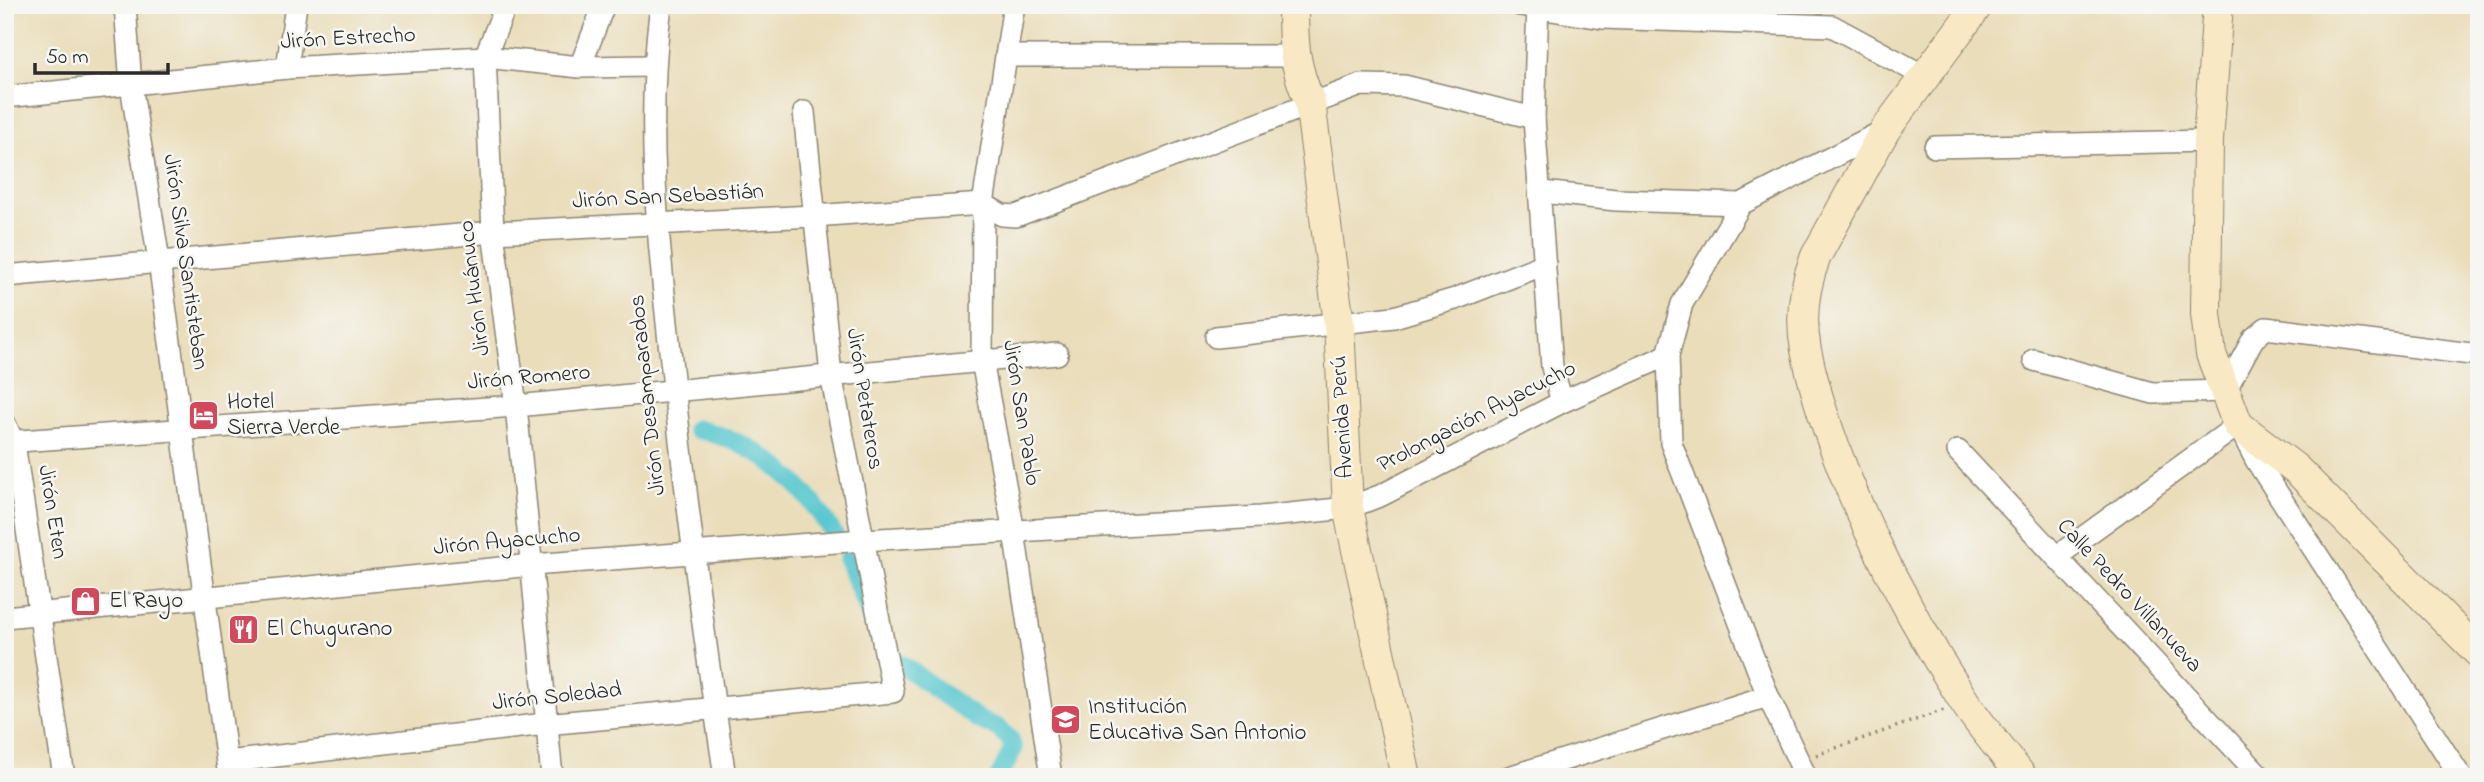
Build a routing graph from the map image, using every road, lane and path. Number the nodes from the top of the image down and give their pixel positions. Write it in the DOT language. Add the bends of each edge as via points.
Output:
graph roads {
  1 [pos="124,5"];
  2 [pos="296,5"];
  3 [pos="506,5"];
  4 [pos="604,5"];
  5 [pos="661,5"];
  6 [pos="1014,5"];
  7 [pos="1978,5"];
  8 [pos="2218,5"];
  9 [pos="1532,7"];
  10 [pos="1297,12"];
  11 [pos="1006,56"];
  12 [pos="1294,56"];
  13 [pos="485,57"];
  14 [pos="653,66"];
  15 [pos="580,67"];
  16 [pos="287,68"];
  17 [pos="1924,76"];
  18 [pos="131,85"];
  19 [pos="5,97"];
  20 [pos="1310,102"];
  21 [pos="804,112"];
  22 [pos="1534,118"];
  23 [pos="1885,130"];
  24 [pos="2208,141"];
  25 [pos="1935,147"];
  26 [pos="1542,192"];
  27 [pos="983,204"];
  28 [pos="1741,204"];
  29 [pos="813,216"];
  30 [pos="656,223"];
  31 [pos="493,232"];
  32 [pos="159,261"];
  33 [pos="1545,264"];
  34 [pos="5,276"];
  35 [pos="1339,324"];
  36 [pos="1216,337"];
  37 [pos="1057,354"];
  38 [pos="1668,355"];
  39 [pos="2479,355"];
  40 [pos="2035,360"];
  41 [pos="982,361"];
  42 [pos="831,375"];
  43 [pos="2225,391"];
  44 [pos="674,392"];
  45 [pos="1562,402"];
  46 [pos="516,406"];
  47 [pos="2238,425"];
  48 [pos="183,432"];
  49 [pos="8,436"];
  50 [pos="1958,451"];
  51 [pos="1348,509"];
  52 [pos="1014,532"];
  53 [pos="863,540"];
  54 [pos="693,555"];
  55 [pos="2056,557"];
  56 [pos="532,565"];
  57 [pos="202,597"];
  58 [pos="41,613"];
  59 [pos="5,617"];
  60 [pos="2479,653"];
  61 [pos="893,692"];
  62 [pos="1768,696"];
  63 [pos="1965,702"];
  64 [pos="715,708"];
  65 [pos="545,724"];
  66 [pos="228,769"];
  67 [pos="1802,769"];
  68 [pos="2454,774"];
  69 [pos="64,777"];
  70 [pos="552,777"];
  71 [pos="725,777"];
  72 [pos="1051,777"];
  73 [pos="1406,777"];
  74 [pos="1509,777"];
  75 [pos="2022,777"];
  76 [pos="2261,777"];
  1 -- 18 [label="street, Jirón Silva Santisteban"];
  2 -- 16 [label="street"];
  3 -- 13 [label="street, Jirón Huánuco"];
  4 -- 15 [label="street"];
  5 -- 14 [label="street, Jirón Desamparados"];
  6 -- 11 [label="street, Jirón San Pablo"];
  7 -- 17 [label="street"];
  8 -- 24 [label="street"];
  9 -- 17 [label="street" via="1602,18 1832,26"];
  9 -- 22 [label="street"];
  10 -- 12 [label="street, Avenida Perú"];
  11 -- 12 [label="street"];
  11 -- 27 [label="street, Jirón San Pablo"];
  12 -- 20 [label="street, Avenida Perú"];
  13 -- 15 [label="street, Jirón Estrecho"];
  13 -- 16 [label="street, Jirón Estrecho"];
  13 -- 31 [label="street, Jirón Huánuco"];
  14 -- 15 [label="street, Jirón Estrecho"];
  14 -- 30 [label="street, Jirón Desamparados"];
  16 -- 18 [label="street, Jirón Estrecho"];
  17 -- 23 [label="street"];
  18 -- 19 [label="street, Jirón Estrecho"];
  18 -- 32 [label="street, Jirón Silva Santisteban"];
  20 -- 22 [label="street, Jirón San Sebastián" via="1361,85 1380,84"];
  20 -- 27 [label="street, Jirón San Sebastián" via="1016,216 1002,215"];
  20 -- 35 [label="street, Avenida Perú"];
  21 -- 29 [label="street, Jirón Petateros"];
  22 -- 26 [label="street"];
  23 -- 28 [label="street"];
  23 -- 63 [label="street" via="1807,277 1806,349 1829,427 1889,573"];
  24 -- 25 [label="street"];
  24 -- 43 [label="street" via="2206,314 2211,354"];
  26 -- 28 [label="street" via="1616,200"];
  26 -- 33 [label="street"];
  27 -- 29 [label="street, Jirón San Sebastián"];
  27 -- 41 [label="street, Jirón San Pablo"];
  28 -- 38 [label="street" via="1682,304"];
  29 -- 30 [label="street, Jirón San Sebastián"];
  29 -- 42 [label="street, Jirón Petateros"];
  30 -- 31 [label="street, Jirón San Sebastián"];
  30 -- 44 [label="street, Jirón Desamparados"];
  31 -- 32 [label="street, Jirón San Sebastián"];
  31 -- 46 [label="street, Jirón Huánuco"];
  32 -- 34 [label="street, Jirón San Sebastián"];
  32 -- 48 [label="street, Jirón Silva Santisteban"];
  33 -- 35 [label="street" via="1394,317"];
  33 -- 45 [label="street" via="1552,367"];
  35 -- 36 [label="street"];
  35 -- 51 [label="street, Avenida Perú"];
  37 -- 41 [label="street, Jirón Romero"];
  38 -- 45 [label="street, Prolongación Ayacucho"];
  38 -- 62 [label="street" via="1671,443"];
  39 -- 43 [label="street" via="2266,328 2253,339"];
  40 -- 43 [label="street" via="2153,393"];
  41 -- 42 [label="street, Jirón Romero"];
  41 -- 52 [label="street, Jirón San Pablo"];
  42 -- 44 [label="street, Jirón Romero"];
  42 -- 53 [label="street, Jirón Petateros"];
  43 -- 47 [label="street"];
  44 -- 46 [label="street, Jirón Romero"];
  44 -- 54 [label="street, Jirón Desamparados"];
  45 -- 51 [label="street, Prolongación Ayacucho"];
  46 -- 48 [label="street, Jirón Romero"];
  46 -- 56 [label="street, Jirón Huánuco"];
  47 -- 55 [label="street"];
  47 -- 60 [label="street" via="2296,469"];
  47 -- 68 [label="street"];
  48 -- 49 [label="street, Jirón Romero"];
  48 -- 57 [label="street, Jirón Silva Santisteban"];
  49 -- 58 [label="street, Jirón Eten"];
  50 -- 55 [label="street, Calle Pedro Villanueva"];
  51 -- 52 [label="street, Prolongación Ayacucho"];
  51 -- 73 [label="street, Avenida Perú"];
  52 -- 53 [label="street, Jirón Ayacucho"];
  52 -- 72 [label="street, Jirón San Pablo"];
  53 -- 54 [label="street, Jirón Ayacucho"];
  53 -- 61 [label="street, Jirón Petateros"];
  54 -- 56 [label="street, Jirón Ayacucho"];
  54 -- 64 [label="street, Jirón Desamparados"];
  55 -- 76 [label="street, Calle Pedro Villanueva"];
  56 -- 57 [label="street, Jirón Ayacucho"];
  56 -- 65 [label="street, Jirón Huánuco"];
  57 -- 58 [label="street, Jirón Ayacucho"];
  57 -- 66 [label="street, Jirón Silva Santisteban"];
  58 -- 59 [label="street, Jirón Ayacucho"];
  58 -- 69 [label="street, Jirón Eten"];
  61 -- 64 [label="street, Jirón Soledad"];
  62 -- 67 [label="street"];
  62 -- 74 [label="street"];
  63 -- 67 [label="path"];
  63 -- 75 [label="street"];
  64 -- 65 [label="street, Jirón Soledad"];
  64 -- 71 [label="street, Jirón Desamparados"];
  65 -- 66 [label="street, Jirón Soledad"];
  65 -- 70 [label="street, Jirón Huánuco"];
}
